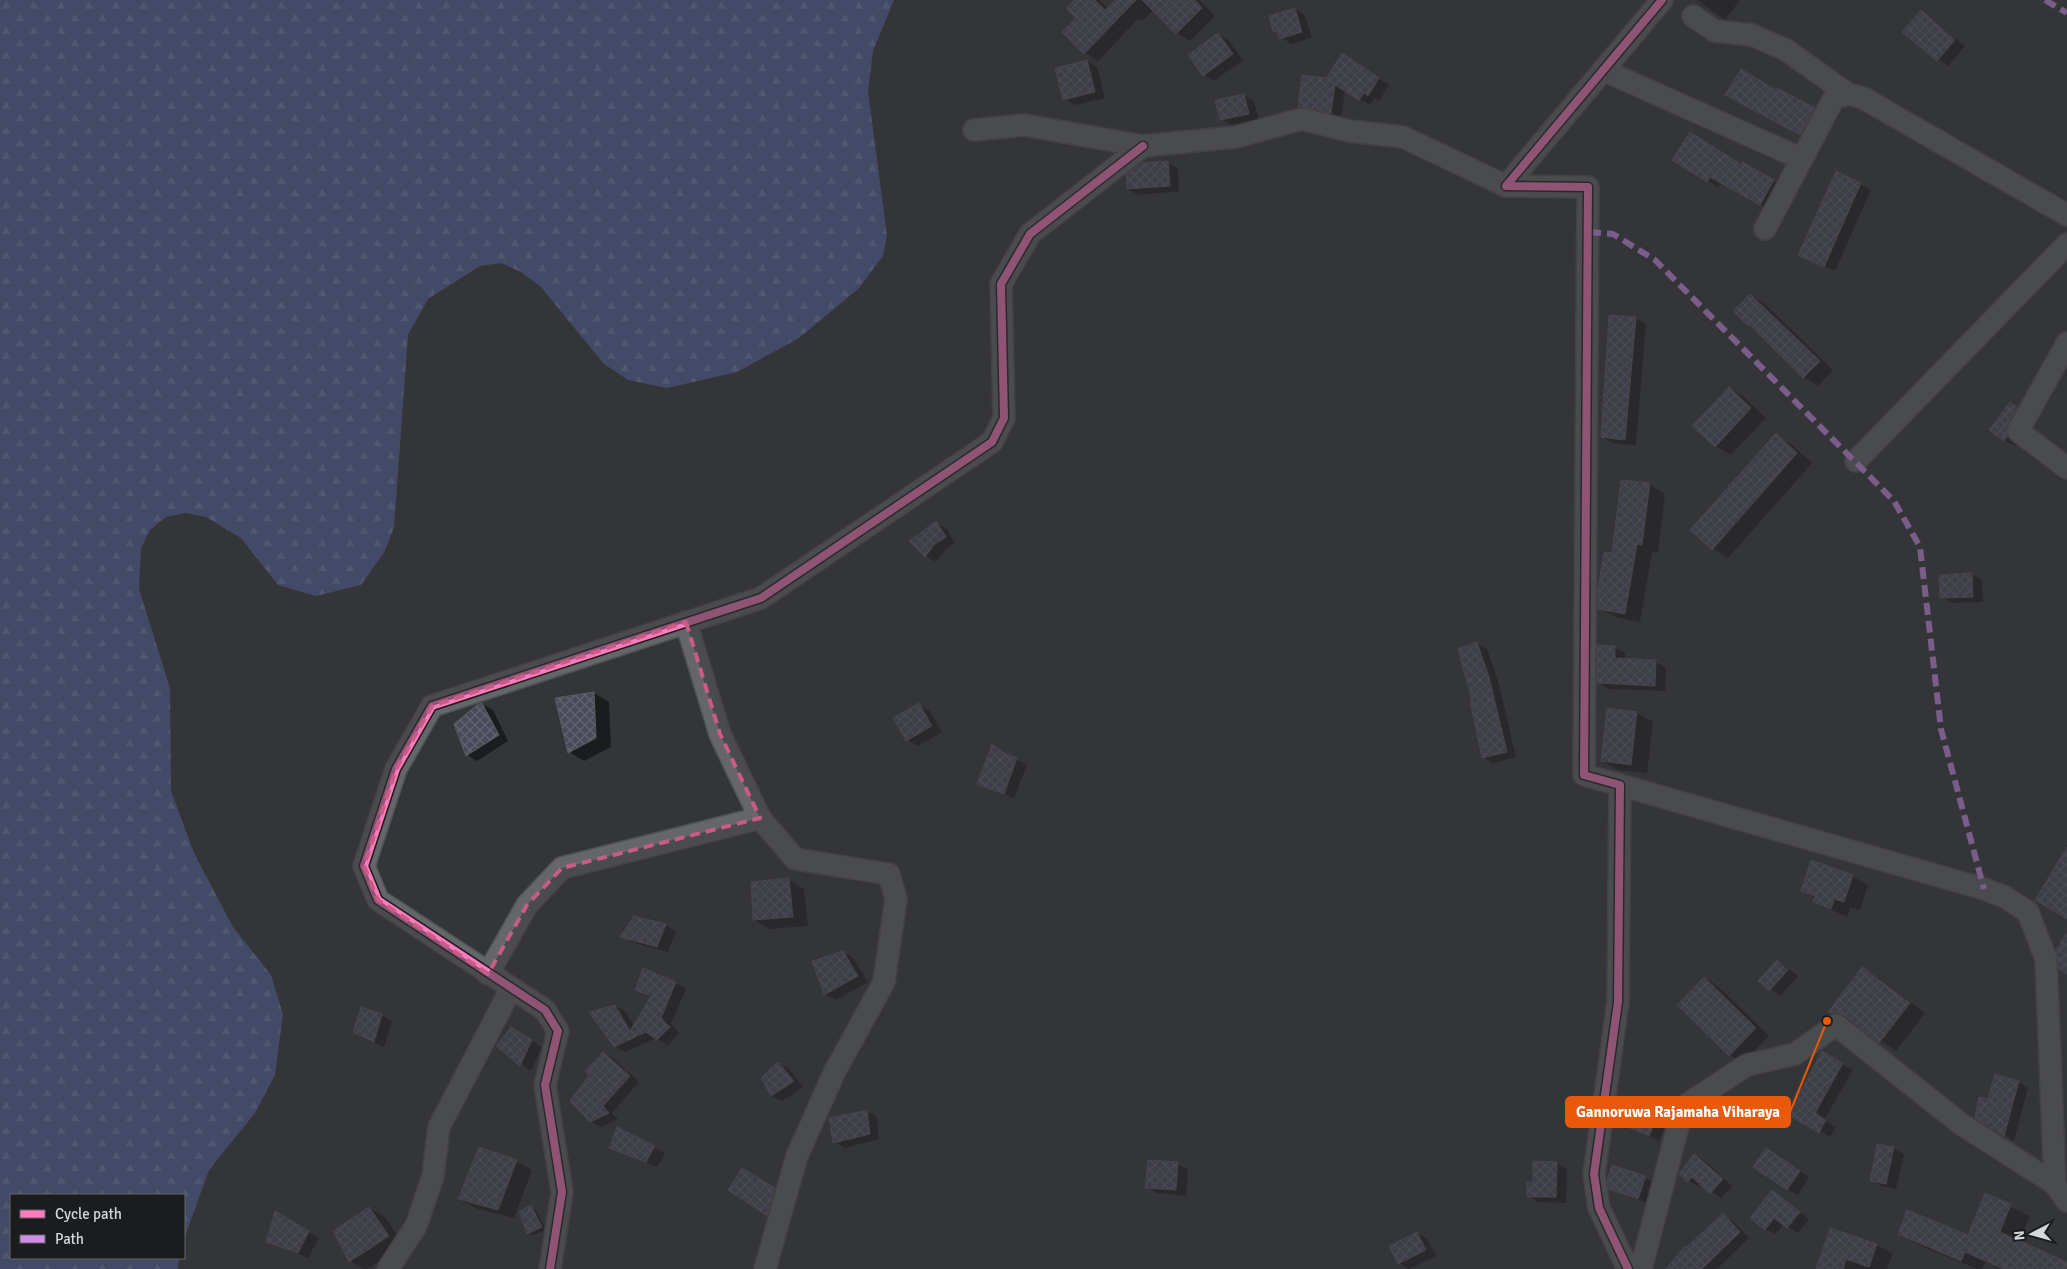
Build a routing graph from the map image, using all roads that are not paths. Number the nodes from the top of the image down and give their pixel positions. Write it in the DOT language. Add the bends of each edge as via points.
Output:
graph roads {
  1 [pos="1662,0"];
  2 [pos="1693,16"];
  3 [pos="1603,70"];
  4 [pos="1848,94"];
  5 [pos="974,130"];
  6 [pos="1143,146"];
  7 [pos="1802,159"];
  8 [pos="1506,186"];
  9 [pos="2067,215"];
  10 [pos="1765,229"];
  11 [pos="2067,244"];
  12 [pos="2067,343"];
  13 [pos="1856,461"];
  14 [pos="2065,462"];
  15 [pos="686,622"];
  16 [pos="1620,785"];
  17 [pos="760,818"];
  18 [pos="488,974"];
  19 [pos="511,989"];
  20 [pos="2061,1193"];
  21 [pos="388,1269"];
  22 [pos="550,1269"];
  23 [pos="765,1269"];
  24 [pos="1628,1269"];
  25 [pos="1641,1269"];
  1 -- 3 [label="street"];
  2 -- 4 [label="street" via="1715,31 1752,35 1786,50"];
  3 -- 7 [label="street"];
  3 -- 8 [label="street"];
  4 -- 7 [label="street" via="1834,98"];
  4 -- 9 [label="street" via="1863,98"];
  5 -- 6 [label="street" via="1024,125"];
  6 -- 8 [label="street" via="1236,137 1302,119 1349,131 1403,138"];
  6 -- 15 [label="street" via="1030,234 1001,284 1004,418 992,442 762,598"];
  7 -- 10 [label="street"];
  8 -- 16 [label="street" via="1588,188 1584,775"];
  11 -- 13 [label="street"];
  12 -- 14 [label="street" via="2018,431"];
  15 -- 17 [label="street" via="720,734"];
  15 -- 18 [label="street" via="432,706 400,761 364,866 378,900"];
  16 -- 20 [label="street" via="1984,889 2005,897 2028,912 2046,959"];
  16 -- 24 [label="street" via="1618,1002 1594,1174 1599,1208"];
  17 -- 18 [label="street" via="562,868 527,905"];
  17 -- 23 [label="street" via="795,859 889,874 896,900 884,982 834,1073 797,1156"];
  18 -- 19 [label="street"];
  19 -- 21 [label="street" via="439,1127 433,1176 416,1226"];
  19 -- 22 [label="street" via="545,1010 558,1031 544,1086 562,1192"];
  20 -- 25 [label="street" via="1961,1124 1836,1025 1795,1054 1748,1065 1683,1107"];
}
